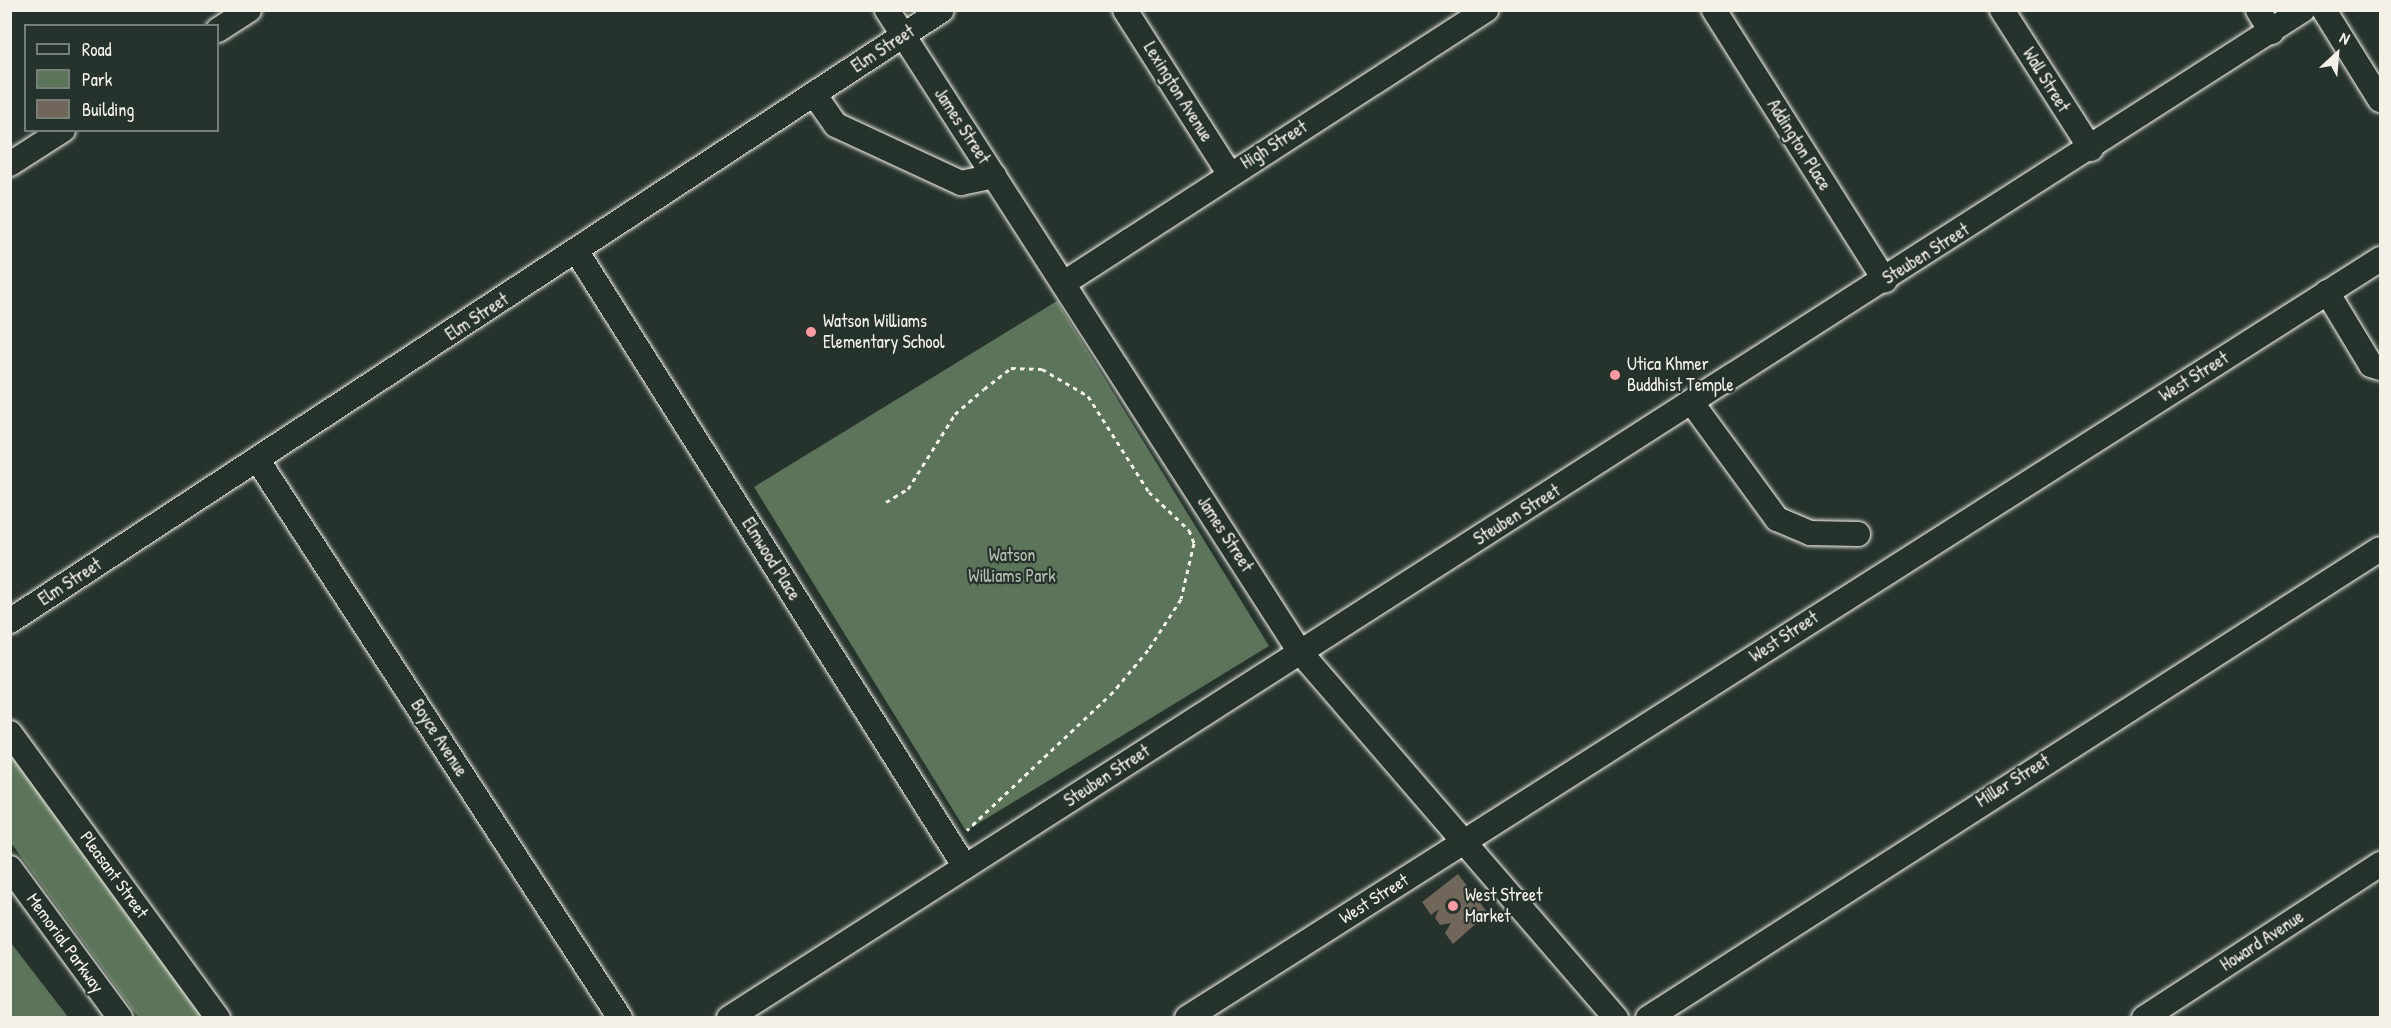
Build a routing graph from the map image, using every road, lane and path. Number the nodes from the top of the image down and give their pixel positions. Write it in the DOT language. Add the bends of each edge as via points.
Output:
graph roads {
  1 [pos="249,10"];
  2 [pos="887,10"];
  3 [pos="942,10"];
  4 [pos="1125,10"];
  5 [pos="1486,10"];
  6 [pos="1714,10"];
  7 [pos="2002,10"];
  8 [pos="2258,10"];
  9 [pos="2307,11"];
  10 [pos="219,29"];
  11 [pos="2271,32"];
  12 [pos="903,35"];
  13 [pos="814,94"];
  14 [pos="2380,100"];
  15 [pos="60,132"];
  16 [pos="2091,149"];
  17 [pos="10,164"];
  18 [pos="1229,173"];
  19 [pos="994,176"];
  20 [pos="577,252"];
  21 [pos="2378,266"];
  22 [pos="1885,280"];
  23 [pos="1064,283"];
  24 [pos="2327,292"];
  25 [pos="2380,368"];
  26 [pos="1692,403"];
  27 [pos="256,459"];
  28 [pos="886,502"];
  29 [pos="1858,534"];
  30 [pos="2380,549"];
  31 [pos="10,621"];
  32 [pos="1300,652"];
  33 [pos="10,733"];
  34 [pos="966,831"];
  35 [pos="1462,843"];
  36 [pos="2380,864"];
  37 [pos="965,867"];
  38 [pos="10,868"];
  39 [pos="120,1017"];
  40 [pos="218,1017"];
  41 [pos="620,1017"];
  42 [pos="729,1017"];
  43 [pos="1187,1017"];
  44 [pos="1616,1017"];
  45 [pos="1648,1017"];
  46 [pos="2144,1017"];
  1 -- 10 [label="street"];
  2 -- 12 [label="street, James Street"];
  3 -- 12 [label="street, Elm Street"];
  4 -- 18 [label="street, Lexington Avenue"];
  5 -- 18 [label="street, High Street"];
  6 -- 22 [label="street, Addington Place"];
  7 -- 16 [label="street, Wall Street"];
  8 -- 11 [label="street"];
  9 -- 11 [label="street, Steuben Street"];
  9 -- 14 [label="street"];
  11 -- 16 [label="street, Steuben Street"];
  12 -- 13 [label="street, Elm Street"];
  12 -- 19 [label="street, James Street"];
  13 -- 19 [label="street" via="836,125 961,183"];
  13 -- 20 [label="street, Elm Street"];
  15 -- 17 [label="street"];
  16 -- 22 [label="street, Steuben Street"];
  18 -- 23 [label="street, High Street"];
  19 -- 23 [label="street, James Street"];
  20 -- 27 [label="street, Elm Street"];
  20 -- 37 [label="street, Elmwood Place"];
  21 -- 24 [label="street, West Street"];
  22 -- 26 [label="street, Steuben Street"];
  23 -- 32 [label="street, James Street"];
  24 -- 25 [label="street" via="2371,364"];
  24 -- 35 [label="street, West Street"];
  26 -- 29 [label="street" via="1777,519 1810,533"];
  26 -- 32 [label="street, Steuben Street"];
  27 -- 31 [label="street, Elm Street"];
  27 -- 41 [label="street, Boyce Avenue"];
  28 -- 34 [label="path" via="908,489 955,414 984,389 1011,368 1042,369 1088,396 1149,492 1189,530 1194,543 1181,599 1148,650 1113,692"];
  30 -- 45 [label="street, Miller Street"];
  32 -- 35 [label="street, James Street"];
  32 -- 37 [label="street, Steuben Street"];
  33 -- 40 [label="street, Pleasant Street"];
  35 -- 43 [label="street, West Street"];
  35 -- 44 [label="street, James Street"];
  36 -- 46 [label="street, Howard Avenue"];
  37 -- 42 [label="street, Steuben Street"];
  38 -- 39 [label="street, Memorial Parkway"];
}
